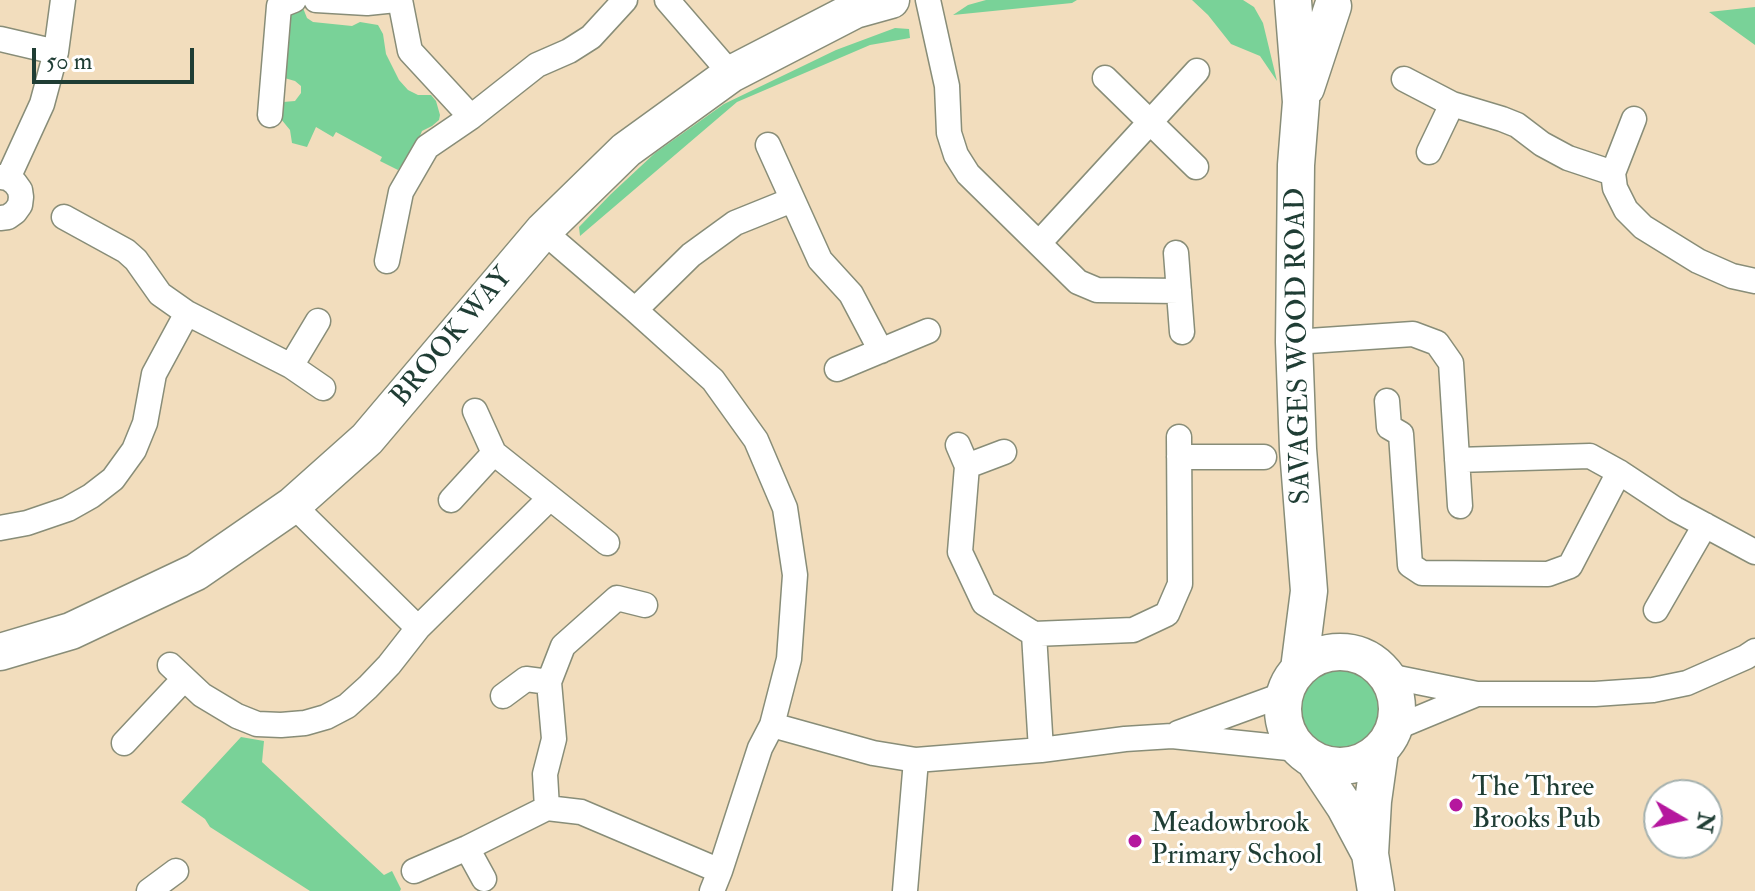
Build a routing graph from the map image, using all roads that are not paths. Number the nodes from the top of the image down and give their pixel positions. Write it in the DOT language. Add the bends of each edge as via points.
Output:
graph roads {
  1 [pos="63,0"];
  2 [pos="294,0"];
  3 [pos="316,0"];
  4 [pos="398,0"];
  5 [pos="625,0"];
  6 [pos="667,0"];
  7 [pos="891,0"];
  8 [pos="928,0"];
  9 [pos="1292,1"];
  10 [pos="1338,3"];
  11 [pos="0,39"];
  12 [pos="56,52"];
  13 [pos="1197,71"];
  14 [pos="731,74"];
  15 [pos="1105,78"];
  16 [pos="1404,79"];
  17 [pos="1301,102"];
  18 [pos="1452,104"];
  19 [pos="270,115"];
  20 [pos="471,117"];
  21 [pos="1634,119"];
  22 [pos="1151,122"];
  23 [pos="768,145"];
  24 [pos="1429,152"];
  25 [pos="1196,167"];
  26 [pos="1613,173"];
  27 [pos="4,178"];
  28 [pos="792,200"];
  29 [pos="64,217"];
  30 [pos="0,218"];
  31 [pos="543,231"];
  32 [pos="1039,243"];
  33 [pos="1176,253"];
  34 [pos="387,261"];
  35 [pos="1755,281"];
  36 [pos="1179,291"];
  37 [pos="635,310"];
  38 [pos="187,313"];
  39 [pos="318,321"];
  40 [pos="928,331"];
  41 [pos="1182,332"];
  42 [pos="1294,342"];
  43 [pos="881,351"];
  44 [pos="291,366"];
  45 [pos="837,369"];
  46 [pos="323,388"];
  47 [pos="1387,401"];
  48 [pos="475,411"];
  49 [pos="1004,452"];
  50 [pos="494,453"];
  51 [pos="1264,457"];
  52 [pos="1457,460"];
  53 [pos="1619,472"];
  54 [pos="550,498"];
  55 [pos="451,500"];
  56 [pos="293,505"];
  57 [pos="1460,506"];
  58 [pos="1705,525"];
  59 [pos="0,528"];
  60 [pos="607,543"];
  61 [pos="1755,552"];
  62 [pos="1309,591"];
  63 [pos="645,605"];
  64 [pos="1656,610"];
  65 [pos="418,628"];
  66 [pos="1034,634"];
  67 [pos="1340,651"];
  68 [pos="1755,651"];
  69 [pos="0,652"];
  70 [pos="1388,676"];
  71 [pos="549,682"];
  72 [pos="1292,682"];
  73 [pos="1477,694"];
  74 [pos="503,696"];
  75 [pos="772,725"];
  76 [pos="1172,736"];
  77 [pos="1388,740"];
  78 [pos="124,743"];
  79 [pos="1041,750"];
  80 [pos="1307,755"];
  81 [pos="916,760"];
  82 [pos="547,808"];
  83 [pos="467,848"];
  84 [pos="1370,854"];
  85 [pos="176,871"];
  86 [pos="414,871"];
  87 [pos="484,879"];
  88 [pos="716,881"];
  89 [pos="149,891"];
  90 [pos="905,891"];
  91 [pos="1376,891"];
  1 -- 12 [label="street"];
  2 -- 19 [label="street" via="279,6"];
  3 -- 4 [label="street"];
  4 -- 20 [label="street" via="410,51"];
  5 -- 20 [label="street" via="591,37 537,65"];
  6 -- 14 [label="street"];
  7 -- 14 [label="street, BROOK WAY" via="855,10"];
  8 -- 32 [label="street" via="956,155 968,174"];
  9 -- 10 [label="street" via="1319,9"];
  9 -- 17 [label="street, SAVAGES WOOD ROAD"];
  10 -- 17 [label="street, SAVAGES WOOD ROAD"];
  11 -- 12 [label="street"];
  12 -- 27 [label="street" via="42,104"];
  13 -- 22 [label="street"];
  14 -- 31 [label="street, BROOK WAY" via="626,150"];
  15 -- 22 [label="street"];
  16 -- 18 [label="street"];
  17 -- 42 [label="street, SAVAGES WOOD ROAD"];
  18 -- 24 [label="street"];
  18 -- 26 [label="street" via="1510,122 1568,158"];
  20 -- 34 [label="street" via="427,147 401,192"];
  21 -- 26 [label="street"];
  22 -- 25 [label="street"];
  22 -- 32 [label="street"];
  23 -- 28 [label="street"];
  26 -- 35 [label="street" via="1626,210 1643,227 1698,261"];
  27 -- 30 [label="street" via="20,190 21,202 15,212"];
  28 -- 37 [label="street" via="735,223 691,255"];
  28 -- 43 [label="street" via="820,260 851,294"];
  29 -- 38 [label="street" via="130,242 160,294"];
  31 -- 37 [label="street"];
  31 -- 56 [label="street, BROOK WAY" via="367,439"];
  32 -- 36 [label="street" via="1078,282 1097,290"];
  33 -- 36 [label="street"];
  36 -- 41 [label="street"];
  37 -- 75 [label="street" via="713,380 756,440 785,508 795,575 789,659"];
  38 -- 44 [label="street"];
  38 -- 59 [label="street" via="154,374 134,450 113,479 68,509"];
  39 -- 44 [label="street"];
  40 -- 43 [label="street"];
  42 -- 52 [label="street" via="1413,334 1437,343 1451,363"];
  42 -- 62 [label="street, SAVAGES WOOD ROAD"];
  43 -- 45 [label="street"];
  44 -- 46 [label="street"];
  47 -- 53 [label="street" via="1389,427 1401,434 1410,565 1422,573 1548,574 1570,566"];
  48 -- 50 [label="street"];
  49 -- 66 [label="street" via="963,456 960,552 984,603"];
  50 -- 54 [label="street"];
  50 -- 55 [label="street"];
  51 -- 66 [label="street" via="1179,447 1180,584 1167,614 1133,630"];
  52 -- 53 [label="street" via="1590,456"];
  52 -- 57 [label="street"];
  53 -- 58 [label="street"];
  54 -- 60 [label="street"];
  54 -- 65 [label="street"];
  56 -- 65 [label="street"];
  56 -- 69 [label="street, BROOK WAY" via="196,572 71,631"];
  58 -- 61 [label="street"];
  58 -- 64 [label="street"];
  62 -- 67 [label="street, SAVAGES WOOD ROAD"];
  62 -- 72 [label="street, SAVAGES WOOD ROAD"];
  63 -- 71 [label="street" via="617,598 563,646"];
  65 -- 78 [label="street" via="347,706 326,717 257,724 202,695 177,672"];
  66 -- 79 [label="street"];
  67 -- 70 [label="street" via="1358,654"];
  67 -- 72 [label="street" via="1317,656"];
  68 -- 73 [label="street" via="1687,683 1653,690"];
  70 -- 73 [label="street"];
  70 -- 77 [label="street" via="1398,700"];
  71 -- 74 [label="street" via="526,679"];
  71 -- 82 [label="street" via="554,739 545,774"];
  72 -- 76 [label="street"];
  72 -- 80 [label="street" via="1283,713 1287,733"];
  73 -- 77 [label="street"];
  75 -- 81 [label="street"];
  75 -- 88 [label="street"];
  76 -- 79 [label="street"];
  76 -- 80 [label="street"];
  77 -- 80 [label="street" via="1366,761 1349,767 1332,767"];
  77 -- 84 [label="street" via="1373,801"];
  79 -- 81 [label="street"];
  80 -- 84 [label="street" via="1345,807"];
  81 -- 90 [label="street"];
  82 -- 83 [label="street"];
  82 -- 88 [label="street" via="581,812"];
  83 -- 86 [label="street"];
  83 -- 87 [label="street"];
  84 -- 91 [label="street"];
  85 -- 89 [label="street"];
}
